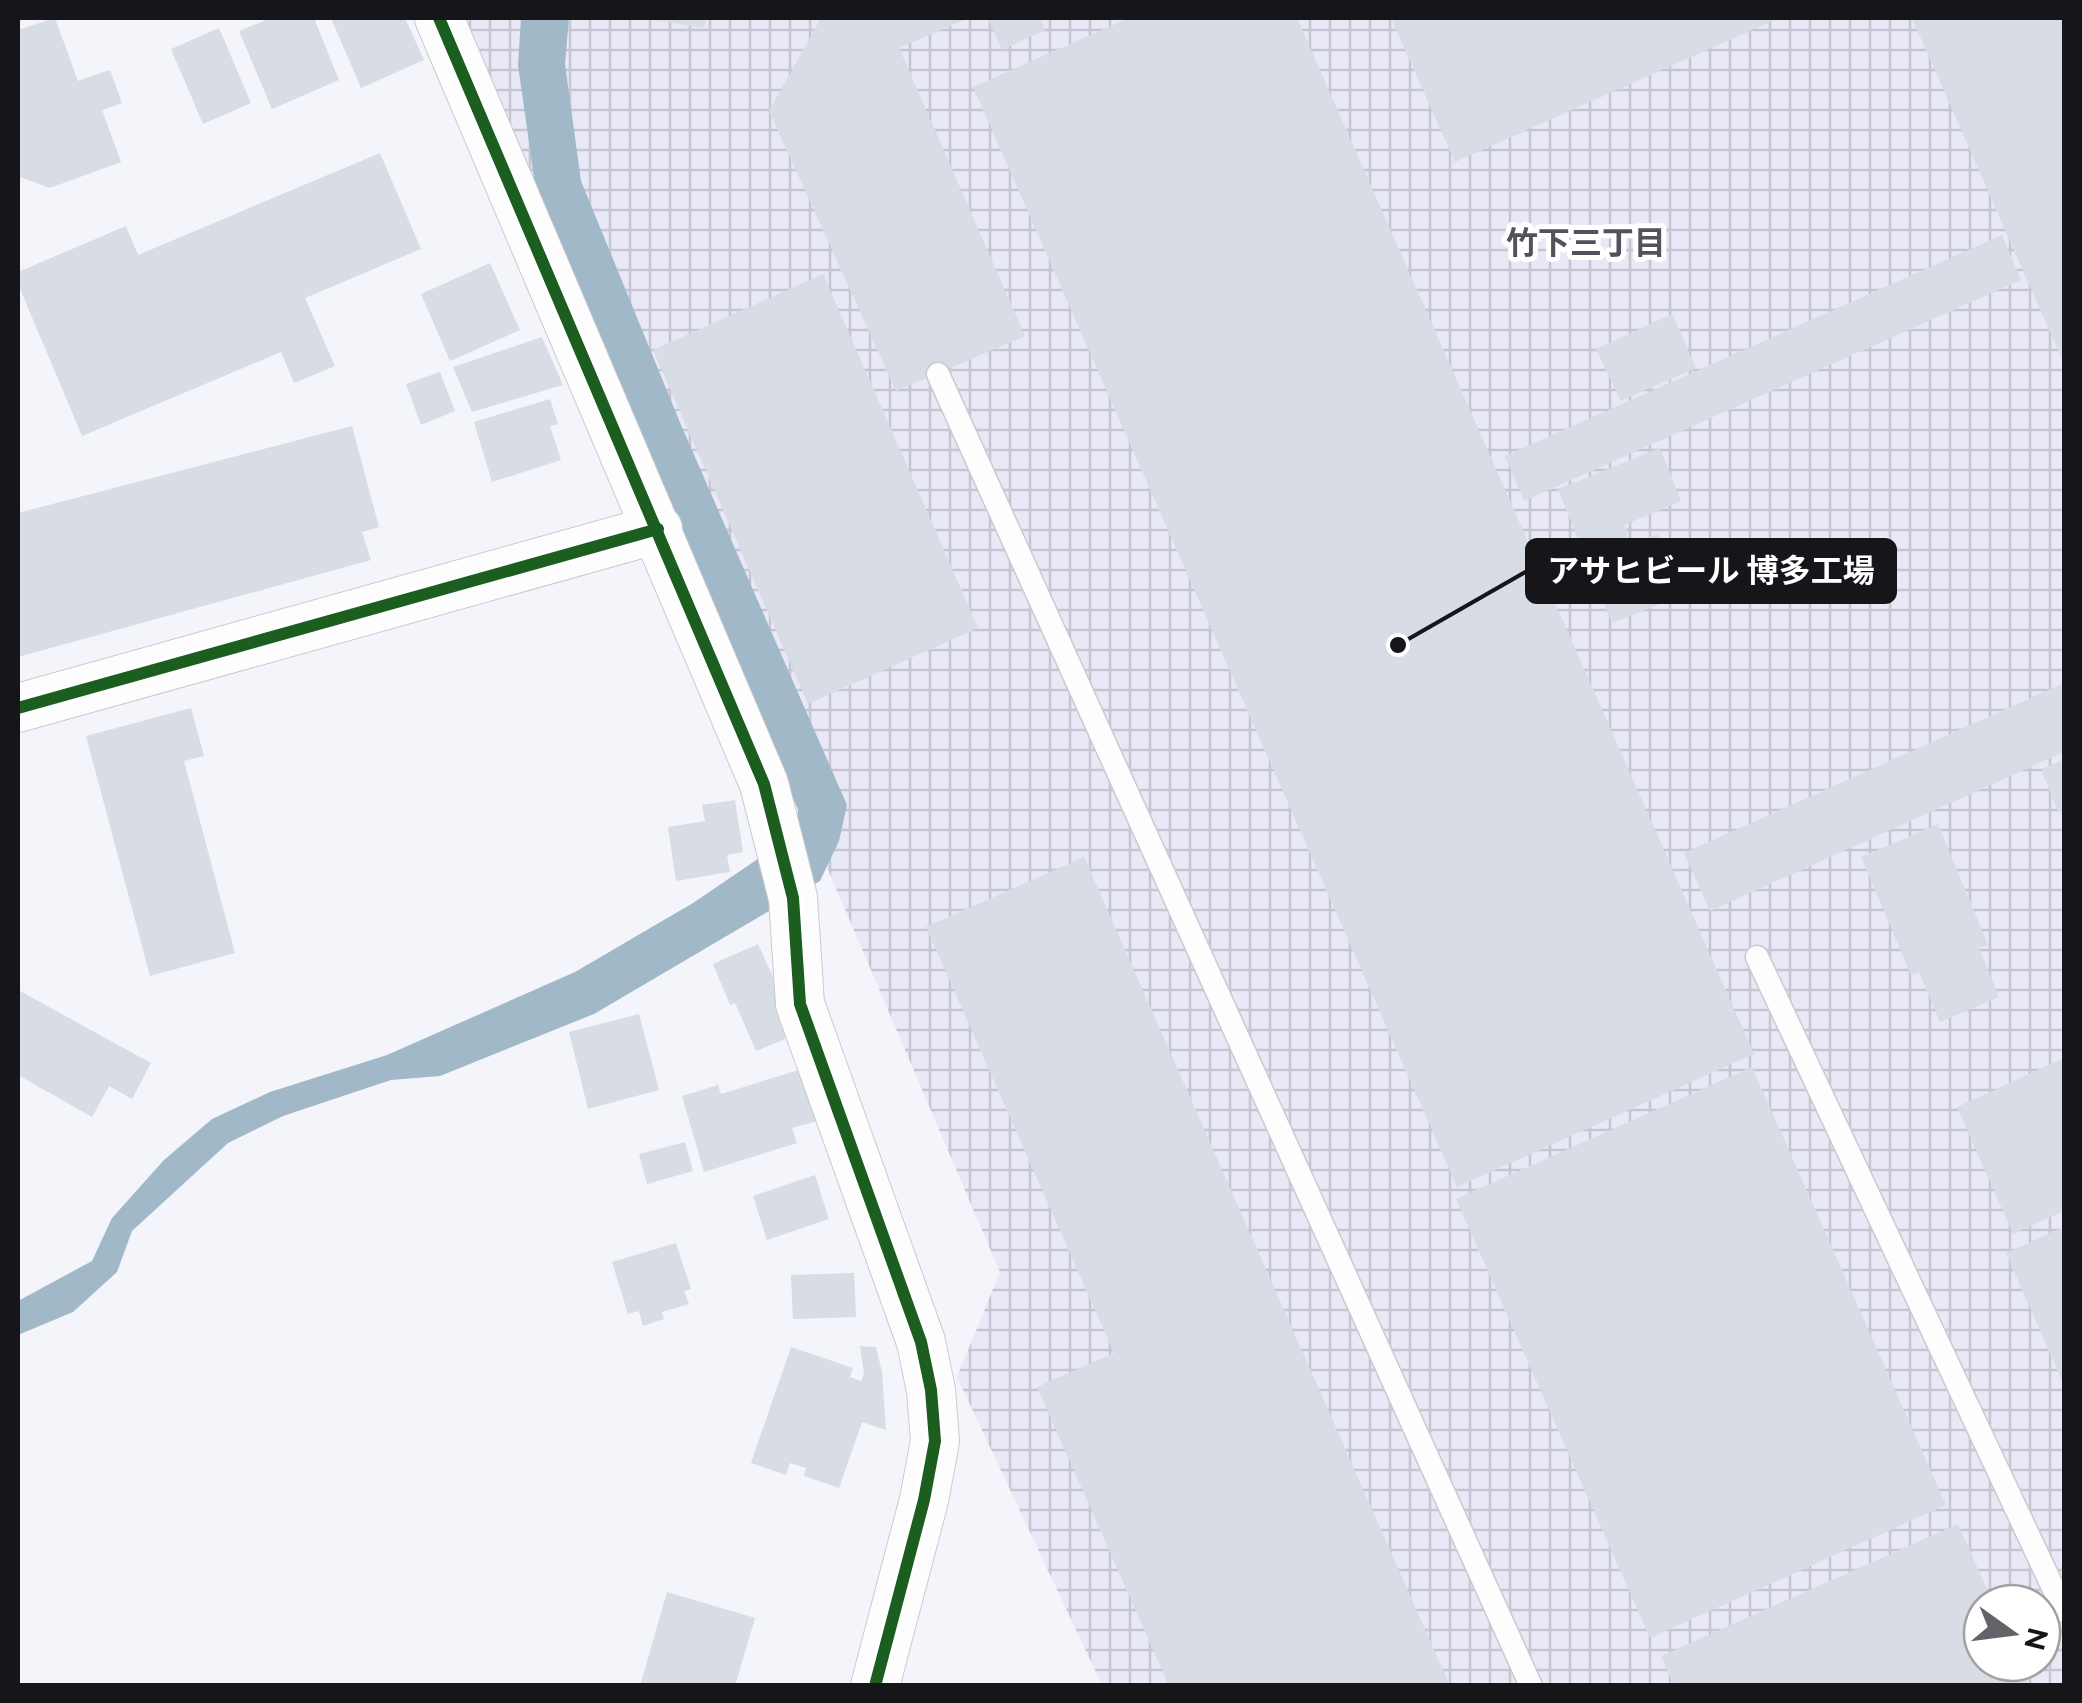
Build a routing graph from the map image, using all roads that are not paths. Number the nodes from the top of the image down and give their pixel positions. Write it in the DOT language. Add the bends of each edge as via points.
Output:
graph roads {
  1 [pos="439,18"];
  2 [pos="938,374"];
  3 [pos="658,529"];
  4 [pos="18,708"];
  5 [pos="1758,957"];
  6 [pos="2064,1611"];
  7 [pos="875,1686"];
  8 [pos="1531,1686"];
  1 -- 3 [label="street"];
  2 -- 8 [label="lane"];
  3 -- 4 [label="street"];
  3 -- 7 [label="street" via="764,784 793,898 800,1004 922,1342 934,1441"];
  5 -- 6 [label="lane"];
}
